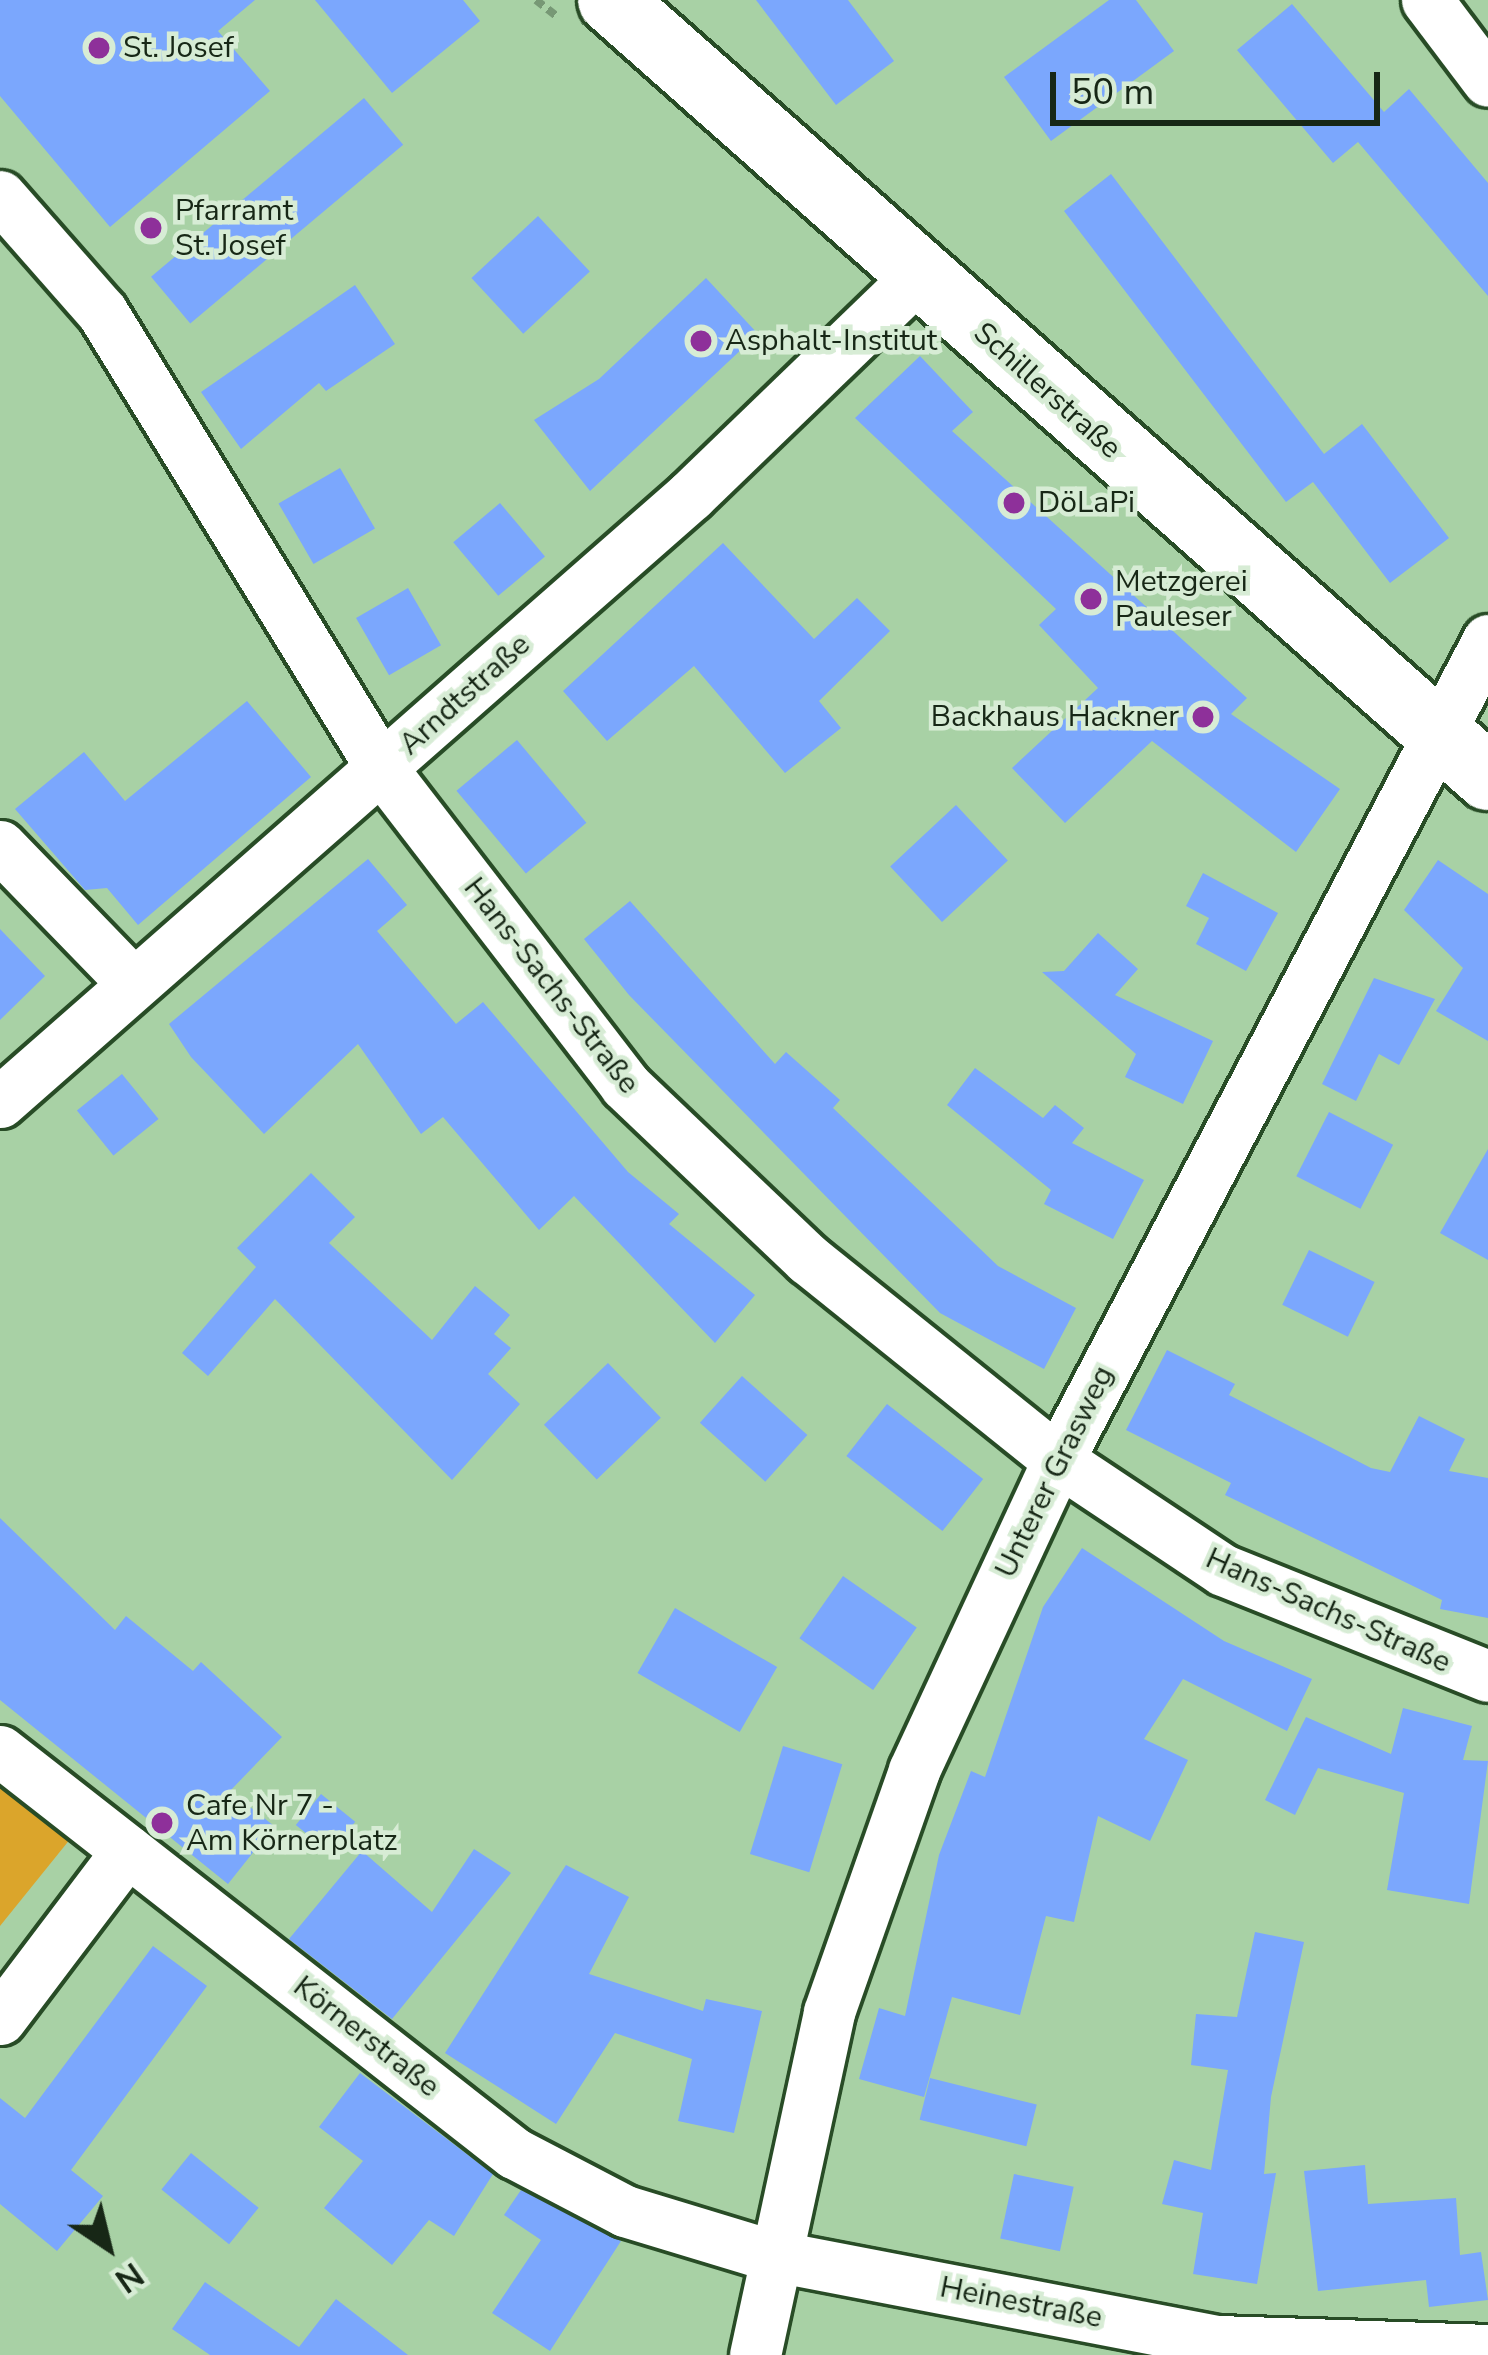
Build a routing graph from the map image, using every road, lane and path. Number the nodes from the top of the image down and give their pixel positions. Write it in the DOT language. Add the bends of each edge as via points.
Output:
graph roads {
  1 [pos="611,0"];
  2 [pos="1427,0"];
  3 [pos="1488,82"];
  4 [pos="0,196"];
  5 [pos="919,275"];
  6 [pos="1488,640"];
  7 [pos="1434,735"];
  8 [pos="382,769"];
  9 [pos="1488,777"];
  10 [pos="0,846"];
  11 [pos="131,981"];
  12 [pos="0,1102"];
  13 [pos="1058,1460"];
  14 [pos="1488,1676"];
  15 [pos="0,1750"];
  16 [pos="127,1851"];
  17 [pos="3,2010"];
  18 [pos="770,2254"];
  19 [pos="1488,2350"];
  20 [pos="755,2355"];
  1 -- 5 [label="main road, Schillerstraße"];
  2 -- 3 [label="street"];
  4 -- 8 [label="street, Hans-Sachs-Straße" via="102,312"];
  5 -- 7 [label="main road, Schillerstraße"];
  5 -- 8 [label="street, Arndtstraße"];
  6 -- 7 [label="street, Unterer Grasweg"];
  7 -- 9 [label="main road, Schillerstraße"];
  7 -- 13 [label="street, Unterer Grasweg"];
  8 -- 11 [label="street, Arndtstraße"];
  8 -- 13 [label="street, Hans-Sachs-Straße" via="626,1084 808,1259"];
  10 -- 11 [label="street"];
  11 -- 12 [label="street, Arndtstraße"];
  13 -- 14 [label="street, Hans-Sachs-Straße" via="1223,1570"];
  13 -- 18 [label="street, Unterer Grasweg" via="914,1771 829,2012"];
  15 -- 16 [label="street, Körnerstraße"];
  16 -- 17 [label="street"];
  16 -- 18 [label="street, Körnerstraße" via="514,2153 625,2211"];
  18 -- 19 [label="street, Heinestraße" via="1218,2341"];
  18 -- 20 [label="street, Unterer Grasweg"];
}
